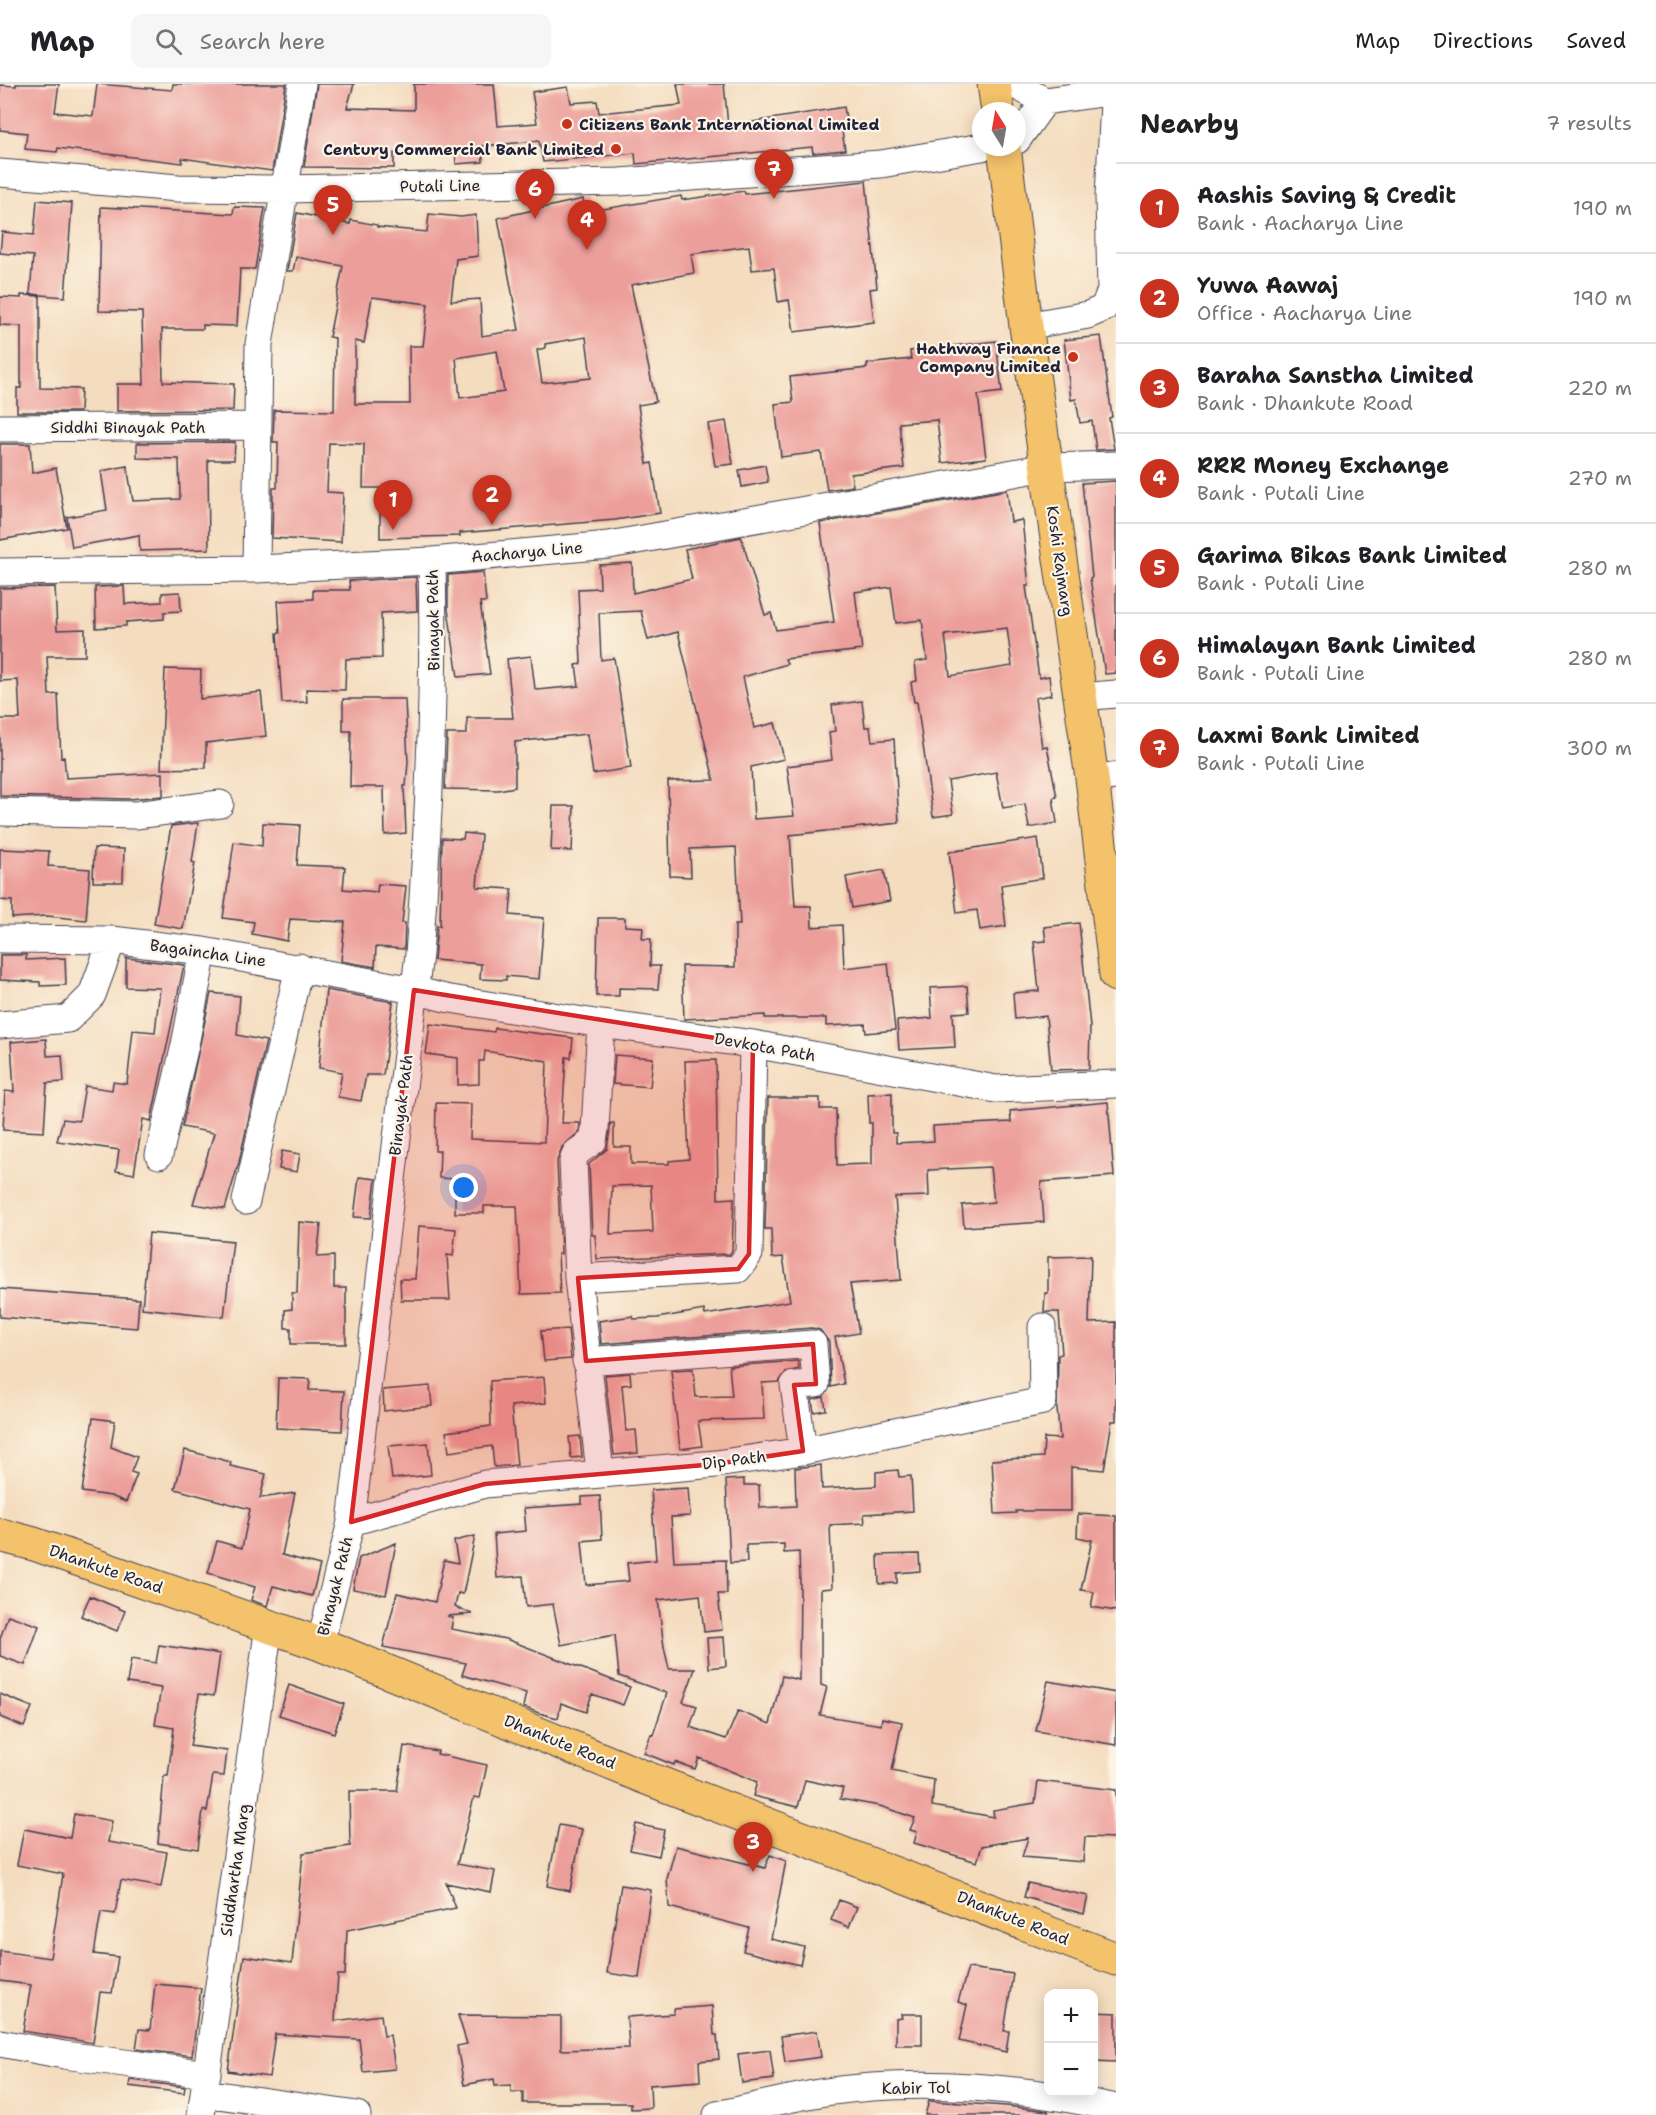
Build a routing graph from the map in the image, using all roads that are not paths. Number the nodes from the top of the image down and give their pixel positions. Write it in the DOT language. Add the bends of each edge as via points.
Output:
graph roads {
  1 [pos="302,84"];
  2 [pos="994,84"];
  3 [pos="1013,84"];
  4 [pos="1115,84"];
  5 [pos="1116,91"];
  6 [pos="997,102"];
  7 [pos="1045,102"];
  8 [pos="1026,123"];
  9 [pos="972,151"];
  10 [pos="1005,156"];
  11 [pos="0,173"];
  12 [pos="286,189"];
  13 [pos="1026,326"];
  14 [pos="257,426"];
  15 [pos="0,428"];
  16 [pos="1116,465"];
  17 [pos="1047,467"];
  18 [pos="432,561"];
  19 [pos="256,569"];
  20 [pos="0,572"];
  21 [pos="1116,694"];
  22 [pos="1080,697"];
  23 [pos="1104,777"];
  24 [pos="220,804"];
  25 [pos="0,812"];
  26 [pos="0,939"];
  27 [pos="112,940"];
  28 [pos="203,951"];
  29 [pos="299,967"];
  30 [pos="1116,975"];
  31 [pos="414,990"];
  32 [pos="601,1024"];
  33 [pos="0,1025"];
  34 [pos="753,1044"];
  35 [pos="1116,1084"];
  36 [pos="159,1155"];
  37 [pos="246,1201"];
  38 [pos="578,1278"];
  39 [pos="1042,1327"];
  40 [pos="586,1361"];
  41 [pos="802,1450"];
  42 [pos="600,1472"];
  43 [pos="351,1522"];
  44 [pos="0,1535"];
  45 [pos="269,1625"];
  46 [pos="320,1644"];
  47 [pos="1116,1959"];
  48 [pos="0,2043"];
  49 [pos="204,2094"];
  50 [pos="1076,2107"];
  51 [pos="1116,2108"];
  52 [pos="357,2115"];
  53 [pos="717,2115"];
  1 -- 12 [label="street"];
  2 -- 6 [label="main road"];
  3 -- 7 [label="street"];
  4 -- 5 [label="street"];
  5 -- 7 [label="street"];
  5 -- 13 [label="street" via="1109,196 1111,291 1104,308 1088,315"];
  7 -- 8 [label="street"];
  9 -- 12 [label="street, Putali Line" via="881,164 619,182"];
  10 -- 13 [label="main road, Koshi Rajmarg"];
  11 -- 12 [label="street, Putali Line" via="178,188"];
  12 -- 14 [label="street" via="259,344"];
  13 -- 17 [label="main road, Koshi Rajmarg"];
  14 -- 15 [label="street, Siddhi Binayak Path"];
  14 -- 19 [label="street"];
  16 -- 17 [label="street, Aacharya Line"];
  17 -- 18 [label="street, Aacharya Line" via="609,545"];
  17 -- 22 [label="main road, Koshi Rajmarg"];
  18 -- 19 [label="street, Aacharya Line"];
  18 -- 31 [label="street, Binayak Path" via="434,676 426,865"];
  19 -- 20 [label="street, Aacharya Line"];
  21 -- 22 [label="street"];
  22 -- 23 [label="main road, Koshi Rajmarg"];
  23 -- 30 [label="main road, Koshi Rajmarg"];
  24 -- 25 [label="street" via="136,815"];
  26 -- 27 [label="street, Bagaincha Line"];
  27 -- 28 [label="street, Bagaincha Line"];
  27 -- 33 [label="street" via="92,995 68,1020"];
  28 -- 29 [label="street, Bagaincha Line"];
  28 -- 36 [label="street"];
  29 -- 31 [label="street, Bagaincha Line"];
  29 -- 37 [label="street"];
  31 -- 32 [label="street, Devkota Path"];
  31 -- 43 [label="street, Binayak Path"];
  32 -- 34 [label="street, Devkota Path"];
  32 -- 38 [label="street" via="593,1141 576,1153 573,1161"];
  34 -- 35 [label="street, Devkota Path" via="996,1089"];
  34 -- 38 [label="street" via="748,1254 738,1269"];
  38 -- 40 [label="street"];
  39 -- 41 [label="street, Dip Path" via="1043,1401"];
  40 -- 41 [label="street" via="813,1344 816,1384 794,1385"];
  40 -- 42 [label="street"];
  41 -- 42 [label="street, Dip Path" via="716,1464"];
  42 -- 43 [label="street, Dip Path" via="485,1484"];
  43 -- 46 [label="street, Binayak Path"];
  44 -- 45 [label="main road, Dhankute Road"];
  45 -- 46 [label="main road, Dhankute Road"];
  45 -- 49 [label="street, Siddhartha Marg"];
  46 -- 47 [label="main road, Dhankute Road" via="644,1777"];
  48 -- 49 [label="street" via="64,2055"];
  49 -- 52 [label="street"];
  50 -- 51 [label="street, Kabir Tol"];
  50 -- 53 [label="street, Kabir Tol" via="994,2087 897,2087 826,2092"];
}
